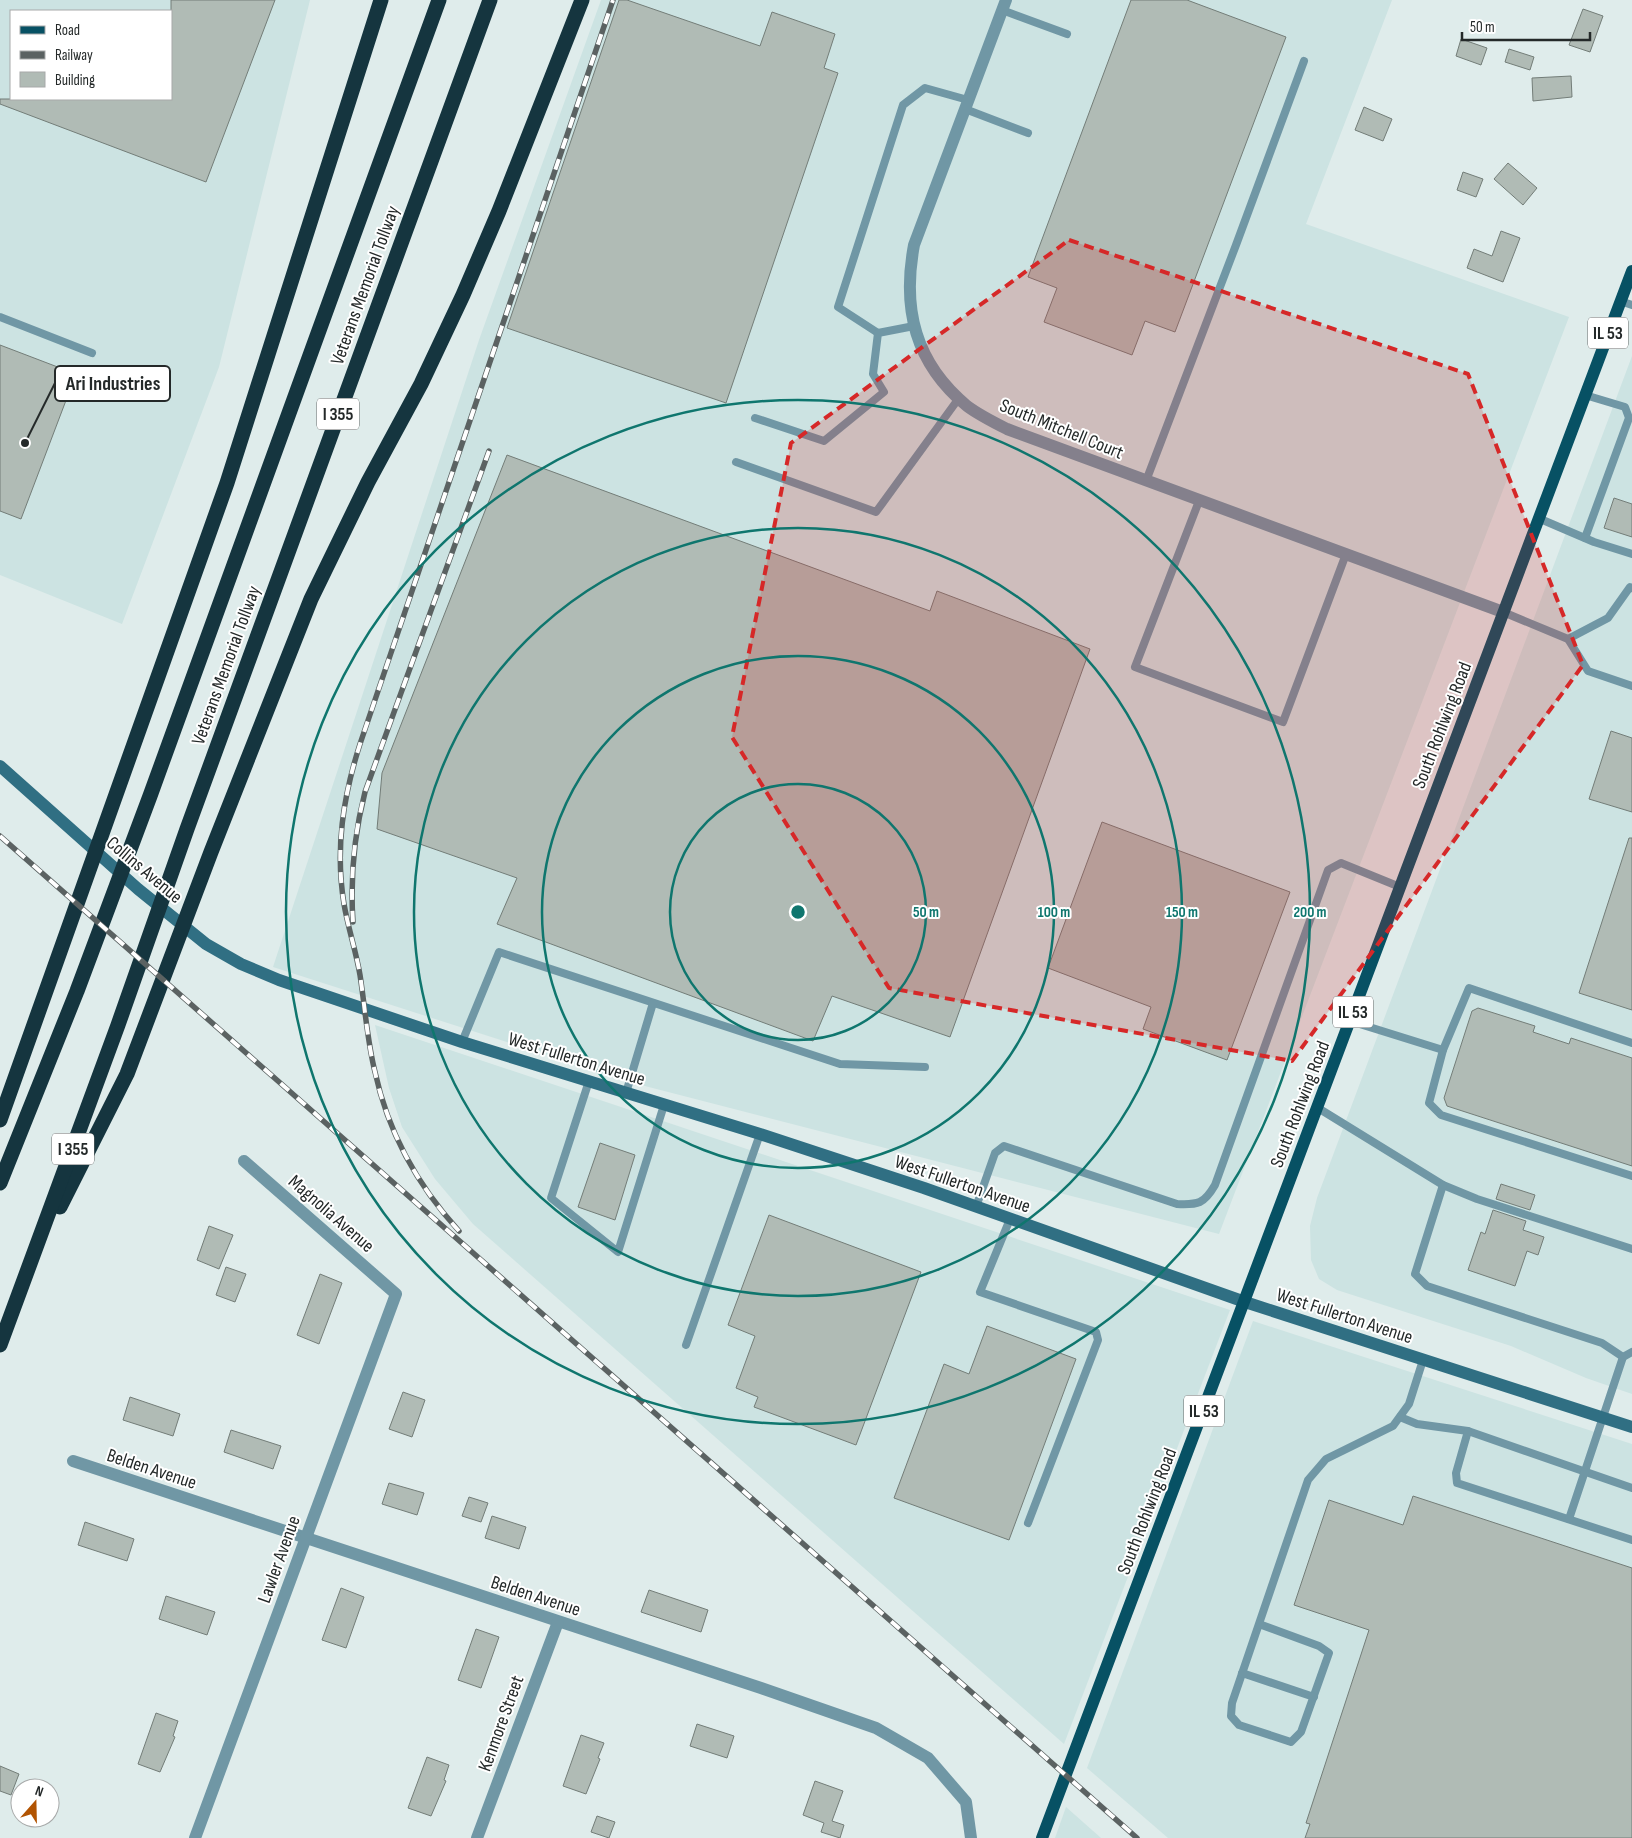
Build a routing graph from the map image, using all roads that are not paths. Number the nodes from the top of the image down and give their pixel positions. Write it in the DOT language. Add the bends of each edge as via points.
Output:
graph roads {
  1 [pos="381,0"];
  2 [pos="439,0"];
  3 [pos="490,0"];
  4 [pos="582,0"];
  5 [pos="1004,5"];
  6 [pos="1067,34"];
  7 [pos="1304,61"];
  8 [pos="966,104"];
  9 [pos="1028,133"];
  10 [pos="1632,270"];
  11 [pos="1626,303"];
  12 [pos="0,317"];
  13 [pos="914,326"];
  14 [pos="878,332"];
  15 [pos="92,353"];
  16 [pos="1585,395"];
  17 [pos="959,398"];
  18 [pos="755,418"];
  19 [pos="736,462"];
  20 [pos="1146,481"];
  21 [pos="1199,501"];
  22 [pos="1538,518"];
  23 [pos="1585,538"];
  24 [pos="1346,554"];
  25 [pos="1632,554"];
  26 [pos="1632,588"];
  27 [pos="1503,612"];
  28 [pos="1568,639"];
  29 [pos="1632,686"];
  30 [pos="0,766"];
  31 [pos="1400,887"];
  32 [pos="279,980"];
  33 [pos="653,1003"];
  34 [pos="1350,1021"];
  35 [pos="462,1042"];
  36 [pos="1632,1043"];
  37 [pos="1444,1050"];
  38 [pos="924,1067"];
  39 [pos="589,1082"];
  40 [pos="626,1093"];
  41 [pos="664,1105"];
  42 [pos="1318,1108"];
  43 [pos="0,1120"];
  44 [pos="760,1134"];
  45 [pos="244,1161"];
  46 [pos="1632,1176"];
  47 [pos="0,1183"];
  48 [pos="1444,1185"];
  49 [pos="976,1207"];
  50 [pos="1010,1219"];
  51 [pos="1632,1249"];
  52 [pos="27,1273"];
  53 [pos="396,1294"];
  54 [pos="1245,1302"];
  55 [pos="0,1345"];
  56 [pos="686,1345"];
  57 [pos="1632,1352"];
  58 [pos="1623,1357"];
  59 [pos="1424,1360"];
  60 [pos="1400,1417"];
  61 [pos="1603,1418"];
  62 [pos="1632,1427"];
  63 [pos="1468,1431"];
  64 [pos="72,1461"];
  65 [pos="1585,1471"];
  66 [pos="1632,1488"];
  67 [pos="1569,1519"];
  68 [pos="1028,1523"];
  69 [pos="306,1538"];
  70 [pos="1632,1540"];
  71 [pos="558,1622"];
  72 [pos="1259,1624"];
  73 [pos="1242,1673"];
  74 [pos="1314,1696"];
  75 [pos="1044,1832"];
  76 [pos="195,1838"];
  77 [pos="478,1838"];
  78 [pos="971,1838"];
  1 -- 43 [label="highway" via="227,483"];
  2 -- 47 [label="highway, Veterans Memorial Tollway / I 355" via="150,796"];
  3 -- 52 [label="highway, Veterans Memorial Tollway / I 355"];
  4 -- 52 [label="highway" via="463,295 312,599 127,1074"];
  5 -- 6 [label="lane"];
  5 -- 8 [label="street, South Mitchell Court"];
  7 -- 20 [label="lane"];
  8 -- 9 [label="lane"];
  8 -- 13 [label="street, South Mitchell Court" via="914,245 909,285"];
  8 -- 14 [label="lane" via="925,88 903,105 838,308"];
  10 -- 11 [label="main road, South Rohlwing Road / IL 53"];
  11 -- 16 [label="main road, South Rohlwing Road / IL 53"];
  12 -- 15 [label="lane"];
  13 -- 14 [label="lane"];
  13 -- 17 [label="street, South Mitchell Court" via="921,350 942,381"];
  14 -- 18 [label="lane" via="873,374 884,392 824,440"];
  16 -- 22 [label="main road, South Rohlwing Road / IL 53"];
  16 -- 23 [label="lane" via="1625,407 1630,418"];
  17 -- 19 [label="lane" via="876,512"];
  17 -- 20 [label="street, South Mitchell Court" via="968,407 1007,429"];
  20 -- 21 [label="street, South Mitchell Court"];
  21 -- 24 [label="street, South Mitchell Court"];
  21 -- 24 [label="lane" via="1135,667 1283,722"];
  22 -- 23 [label="lane"];
  22 -- 27 [label="main road, South Rohlwing Road / IL 53"];
  23 -- 25 [label="lane"];
  24 -- 27 [label="street, South Mitchell Court"];
  26 -- 28 [label="lane" via="1608,618"];
  27 -- 28 [label="lane"];
  27 -- 31 [label="main road, South Rohlwing Road / IL 53"];
  28 -- 29 [label="lane" via="1588,671"];
  30 -- 32 [label="street, Collins Avenue" via="138,889 206,944"];
  31 -- 34 [label="main road, South Rohlwing Road / IL 53"];
  31 -- 49 [label="lane" via="1341,863 1328,870 1215,1185 1207,1198 1195,1204 1177,1204 1004,1146 996,1153"];
  32 -- 35 [label="street, West Fullerton Avenue"];
  33 -- 35 [label="lane" via="499,952"];
  33 -- 38 [label="lane" via="840,1064"];
  33 -- 40 [label="lane"];
  34 -- 37 [label="lane"];
  34 -- 42 [label="main road, South Rohlwing Road / IL 53"];
  35 -- 39 [label="street, West Fullerton Avenue"];
  36 -- 37 [label="lane" via="1469,988"];
  37 -- 46 [label="lane" via="1430,1103 1441,1115"];
  39 -- 40 [label="street, West Fullerton Avenue"];
  39 -- 41 [label="lane" via="551,1198 618,1252"];
  40 -- 41 [label="street, West Fullerton Avenue"];
  41 -- 44 [label="street, West Fullerton Avenue"];
  42 -- 48 [label="lane"];
  42 -- 54 [label="main road, South Rohlwing Road / IL 53"];
  44 -- 49 [label="street, West Fullerton Avenue"];
  44 -- 56 [label="lane"];
  45 -- 53 [label="street, Magnolia Avenue"];
  48 -- 51 [label="lane" via="1477,1199"];
  48 -- 58 [label="lane" via="1415,1274 1427,1286 1602,1344"];
  49 -- 50 [label="street, West Fullerton Avenue"];
  50 -- 54 [label="street, West Fullerton Avenue"];
  50 -- 68 [label="lane" via="980,1292 1096,1332 1098,1340"];
  52 -- 55 [label="highway, Veterans Memorial Tollway / I 355"];
  53 -- 69 [label="street, Lawler Avenue"];
  54 -- 59 [label="street, West Fullerton Avenue"];
  54 -- 75 [label="main road, South Rohlwing Road / IL 53"];
  57 -- 58 [label="lane"];
  58 -- 61 [label="lane"];
  59 -- 60 [label="lane" via="1409,1404"];
  59 -- 61 [label="street, West Fullerton Avenue"];
  60 -- 63 [label="lane" via="1417,1424"];
  60 -- 72 [label="lane" via="1394,1426 1326,1459 1308,1480"];
  61 -- 62 [label="street, West Fullerton Avenue"];
  61 -- 65 [label="lane"];
  63 -- 65 [label="lane"];
  63 -- 67 [label="lane" via="1456,1473 1457,1483"];
  64 -- 69 [label="street, Belden Avenue"];
  65 -- 66 [label="lane"];
  65 -- 67 [label="lane"];
  67 -- 70 [label="lane"];
  69 -- 71 [label="street, Belden Avenue"];
  69 -- 76 [label="street, Lawler Avenue"];
  71 -- 77 [label="street, Kenmore Street"];
  71 -- 78 [label="street, Belden Avenue" via="876,1728 928,1758 966,1802"];
  72 -- 73 [label="lane"];
  72 -- 74 [label="lane" via="1319,1646 1329,1653"];
  73 -- 74 [label="lane"];
  73 -- 74 [label="lane" via="1231,1716 1239,1725 1291,1742 1301,1732"];
}
